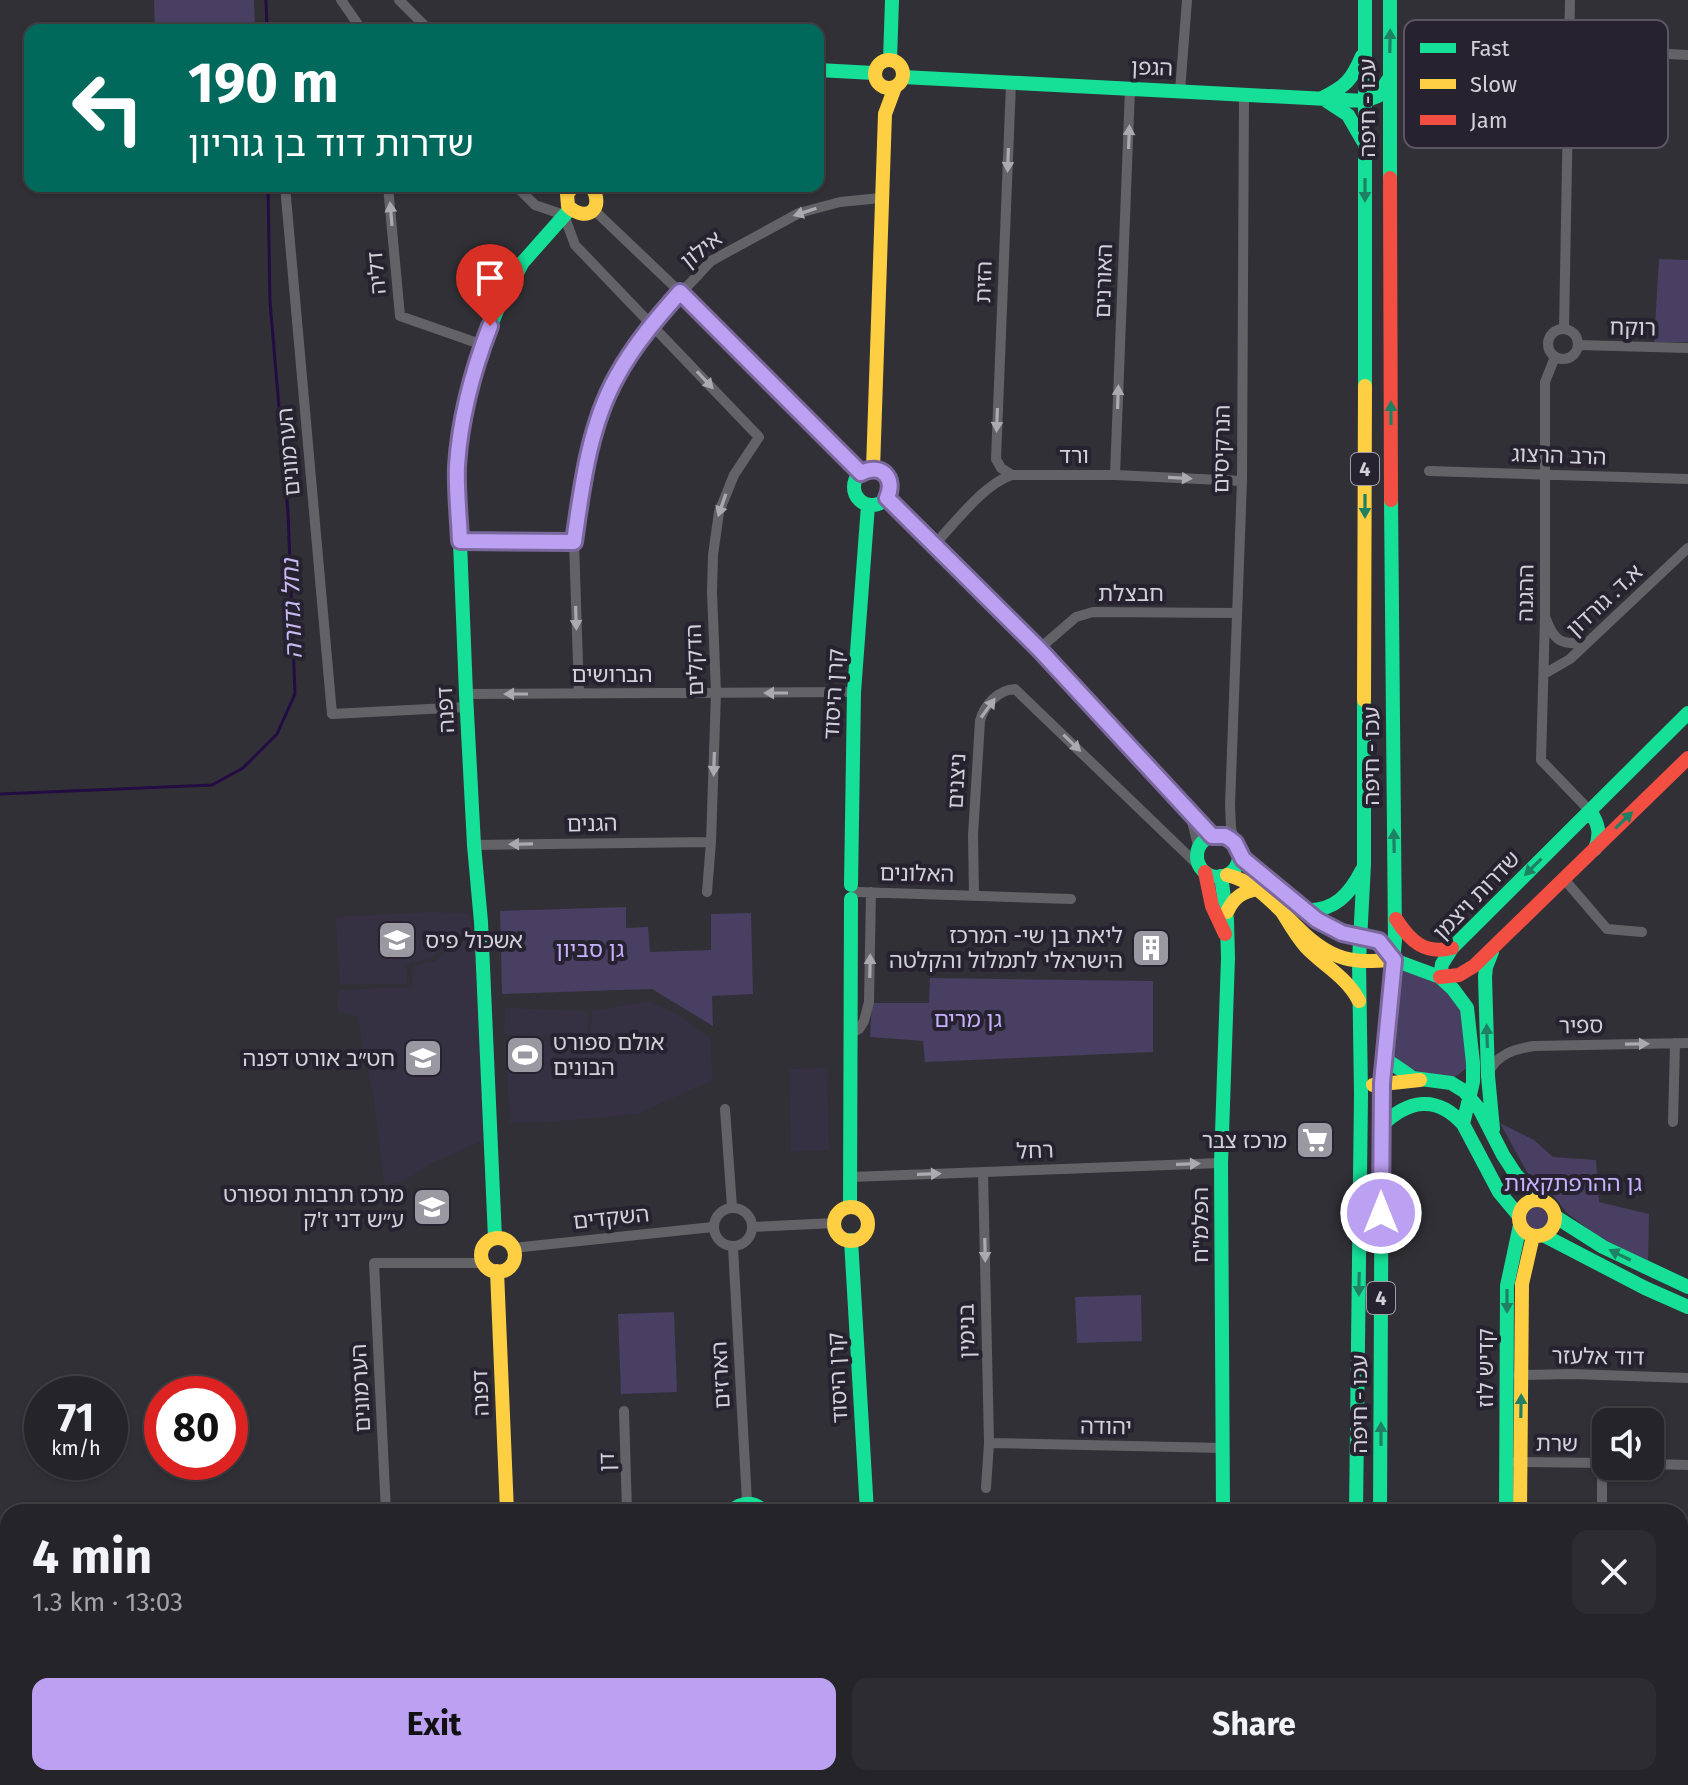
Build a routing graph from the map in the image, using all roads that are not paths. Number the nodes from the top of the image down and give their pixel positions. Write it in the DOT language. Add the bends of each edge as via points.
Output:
graph roads {
  1 [pos="341,0"];
  2 [pos="399,0"];
  3 [pos="892,0"];
  4 [pos="1187,0"];
  5 [pos="1365,0"];
  6 [pos="1390,0"];
  7 [pos="1570,0"];
  8 [pos="1569,20"];
  9 [pos="358,24"];
  10 [pos="423,24"];
  11 [pos="1363,53"];
  12 [pos="1668,54"];
  13 [pos="1688,55"];
  14 [pos="890,60"];
  15 [pos="824,71"];
  16 [pos="877,79"];
  17 [pos="1389,79"];
  18 [pos="899,82"];
  19 [pos="1011,83"];
  20 [pos="1130,89"];
  21 [pos="1180,91"];
  22 [pos="1244,94"];
  23 [pos="1322,98"];
  24 [pos="1365,101"];
  25 [pos="885,114"];
  26 [pos="1365,145"];
  27 [pos="1567,148"];
  28 [pos="286,192"];
  29 [pos="389,192"];
  30 [pos="522,192"];
  31 [pos="569,192"];
  32 [pos="596,192"];
  33 [pos="881,198"];
  34 [pos="594,210"];
  35 [pos="567,212"];
  36 [pos="680,292"];
  37 [pos="652,324"];
  38 [pos="1564,329"];
  39 [pos="483,345"];
  40 [pos="1578,345"];
  41 [pos="1688,348"];
  42 [pos="1555,357"];
  43 [pos="867,471"];
  44 [pos="1429,471"];
  45 [pos="1012,475"];
  46 [pos="1115,475"];
  47 [pos="1546,476"];
  48 [pos="1688,479"];
  49 [pos="1242,481"];
  50 [pos="887,498"];
  51 [pos="868,505"];
  52 [pos="460,541"];
  53 [pos="574,542"];
  54 [pos="934,545"];
  55 [pos="1688,548"];
  56 [pos="1236,613"];
  57 [pos="1545,617"];
  58 [pos="1587,643"];
  59 [pos="1039,649"];
  60 [pos="1544,674"];
  61 [pos="854,692"];
  62 [pos="716,693"];
  63 [pos="579,694"];
  64 [pos="466,701"];
  65 [pos="1688,713"];
  66 [pos="332,714"];
  67 [pos="1688,758"];
  68 [pos="1230,805"];
  69 [pos="1188,808"];
  70 [pos="1590,811"];
  71 [pos="1216,835"];
  72 [pos="711,842"];
  73 [pos="474,845"];
  74 [pos="1237,848"];
  75 [pos="1199,849"];
  76 [pos="1594,849"];
  77 [pos="1364,864"];
  78 [pos="1203,870"];
  79 [pos="1224,876"];
  80 [pos="1564,879"];
  81 [pos="1259,889"];
  82 [pos="707,892"];
  83 [pos="858,892"];
  84 [pos="1508,892"];
  85 [pos="974,895"];
  86 [pos="1071,899"];
  87 [pos="1281,910"];
  88 [pos="1305,910"];
  89 [pos="1227,912"];
  90 [pos="1529,912"];
  91 [pos="1396,919"];
  92 [pos="1642,932"];
  93 [pos="1361,937"];
  94 [pos="1227,938"];
  95 [pos="1494,946"];
  96 [pos="1452,948"];
  97 [pos="1394,960"];
  98 [pos="1359,961"];
  99 [pos="1440,977"];
  100 [pos="1360,1003"];
  101 [pos="852,1033"];
  102 [pos="1675,1043"];
  103 [pos="1688,1043"];
  104 [pos="1384,1058"];
  105 [pos="1473,1063"];
  106 [pos="1488,1076"];
  107 [pos="1420,1080"];
  108 [pos="1382,1083"];
  109 [pos="1451,1083"];
  110 [pos="1361,1094"];
  111 [pos="1469,1097"];
  112 [pos="725,1109"];
  113 [pos="1673,1122"];
  114 [pos="1463,1124"];
  115 [pos="1381,1126"];
  116 [pos="1496,1142"];
  117 [pos="1221,1163"];
  118 [pos="983,1172"];
  119 [pos="851,1177"];
  120 [pos="1541,1200"];
  121 [pos="732,1207"];
  122 [pos="850,1207"];
  123 [pos="1556,1217"];
  124 [pos="1520,1220"];
  125 [pos="834,1223"];
  126 [pos="713,1227"];
  127 [pos="752,1227"];
  128 [pos="1538,1236"];
  129 [pos="495,1238"];
  130 [pos="851,1240"];
  131 [pos="733,1247"];
  132 [pos="513,1248"];
  133 [pos="484,1263"];
  134 [pos="497,1271"];
  135 [pos="1688,1287"];
  136 [pos="1688,1307"];
  137 [pos="1515,1375"];
  138 [pos="1688,1378"];
  139 [pos="624,1411"];
  140 [pos="989,1443"];
  141 [pos="1223,1448"];
  142 [pos="1513,1462"];
  143 [pos="1592,1463"];
  144 [pos="1664,1464"];
  145 [pos="1688,1465"];
  146 [pos="1603,1480"];
  147 [pos="986,1488"];
  148 [pos="747,1502"];
  149 [pos="386,1504"];
  150 [pos="507,1504"];
  151 [pos="627,1504"];
  152 [pos="742,1504"];
  153 [pos="754,1504"];
  154 [pos="867,1504"];
  155 [pos="1223,1504"];
  156 [pos="1356,1504"];
  157 [pos="1380,1504"];
  158 [pos="1507,1504"];
  159 [pos="1519,1504"];
  160 [pos="1602,1504"];
  1 -- 9 [label="street"];
  2 -- 10 [label="street"];
  3 -- 14 [label="main road"];
  4 -- 21 [label="street"];
  5 -- 11 [label="main road, עכו - חיפה / 4"];
  17 -- 6 [label="main road, עכו - חיפה / 4, one-way"];
  7 -- 8 [label="street"];
  11 -- 23 [label="main road" via="1346,87"];
  11 -- 24 [label="main road, עכו - חיפה / 4"];
  12 -- 13 [label="street"];
  14 -- 16 [label="main road" via="875,69"];
  14 -- 18 [label="main road" via="902,67"];
  15 -- 16 [label="main road"];
  16 -- 18 [label="main road" via="886,88"];
  16 -- 25 [label="main road"];
  17 -- 24 [label="main road" via="1378,96"];
  91 -- 17 [label="main road, עכו - חיפה / 4, one-way"];
  18 -- 19 [label="main road, הגפן"];
  18 -- 25 [label="main road"];
  19 -- 20 [label="main road, הגפן"];
  19 -- 45 [label="street, הזית, one-way" via="996,459"];
  20 -- 21 [label="main road, הגפן"];
  46 -- 20 [label="street, האורנים, one-way"];
  21 -- 22 [label="main road, הגפן"];
  22 -- 23 [label="main road, הגפן"];
  22 -- 49 [label="street, הנרקיסים"];
  23 -- 24 [label="main road, הגפן"];
  23 -- 26 [label="main road" via="1351,116"];
  24 -- 26 [label="main road, עכו - חיפה / 4"];
  25 -- 33 [label="main road"];
  26 -- 77 [label="main road, עכו - חיפה / 4, one-way"];
  27 -- 38 [label="street"];
  28 -- 66 [label="street, הערמונים"];
  39 -- 29 [label="street, דליה, one-way" via="400,316"];
  30 -- 35 [label="street" via="535,205"];
  31 -- 35 [label="main road"];
  32 -- 34 [label="main road"];
  33 -- 36 [label="street, אילון, one-way" via="799,213 711,261"];
  33 -- 43 [label="main road"];
  34 -- 35 [label="main road" via="583,215"];
  34 -- 36 [label="street"];
  35 -- 37 [label="street" via="575,245"];
  35 -- 39 [label="main road, דפנה" via="523,262"];
  36 -- 37 [label="street, אילון"];
  36 -- 43 [label="street"];
  37 -- 53 [label="street, אילון" via="617,377 598,420"];
  37 -- 62 [label="street, הדקלים, one-way" via="759,437 734,475 719,512 712,592"];
  38 -- 40 [label="street" via="1572,332"];
  38 -- 42 [label="street" via="1548,340"];
  39 -- 52 [label="main road, דפנה" via="465,409 457,466"];
  40 -- 41 [label="street, רוקח"];
  40 -- 42 [label="street" via="1570,357"];
  42 -- 47 [label="street, ההגנה" via="1545,382"];
  43 -- 50 [label="main road" via="884,473 891,488"];
  43 -- 51 [label="main road" via="853,490"];
  44 -- 47 [label="street, הרב הרצוג"];
  45 -- 46 [label="street, ורד"];
  45 -- 54 [label="street" via="987,489"];
  46 -- 49 [label="street, ורד, one-way"];
  47 -- 48 [label="street, הרב הרצוג"];
  47 -- 57 [label="street, ההגנה"];
  49 -- 56 [label="street, הנרקיסים"];
  50 -- 51 [label="main road"];
  50 -- 54 [label="street"];
  51 -- 61 [label="main road, קרן היסוד"];
  52 -- 53 [label="street"];
  52 -- 64 [label="main road, דפנה"];
  53 -- 63 [label="street, אילון, one-way"];
  54 -- 59 [label="street"];
  55 -- 58 [label="street, א.ד. גורדון"];
  56 -- 59 [label="street, חבצלת" via="1085,613"];
  56 -- 68 [label="street, הנרקיסים"];
  57 -- 58 [label="street" via="1556,638 1567,644"];
  57 -- 60 [label="street, ההגנה"];
  58 -- 60 [label="street, א.ד. גורדון"];
  59 -- 69 [label="street"];
  60 -- 70 [label="street, ההגנה" via="1541,760"];
  61 -- 62 [label="street, הברושים, one-way"];
  61 -- 83 [label="main road, קרן היסוד"];
  62 -- 63 [label="street, הברושים"];
  62 -- 72 [label="street, הדקלים, one-way"];
  63 -- 64 [label="street, הברושים, one-way"];
  64 -- 66 [label="street, הברושים"];
  64 -- 73 [label="main road, דפנה"];
  65 -- 70 [label="main road, שדרות ויצמן"];
  76 -- 67 [label="main road, שדרות ויצמן, one-way"];
  68 -- 71 [label="street, הנרקיסים"];
  68 -- 74 [label="street, הנרקיסים"];
  69 -- 71 [label="street"];
  69 -- 75 [label="street"];
  70 -- 76 [label="main road" via="1599,829"];
  70 -- 84 [label="main road, שדרות ויצמן, one-way"];
  71 -- 74 [label="main road"];
  71 -- 75 [label="main road"];
  72 -- 73 [label="street, הגנים, one-way"];
  72 -- 82 [label="street, הדקלים"];
  73 -- 129 [label="main road, דפנה"];
  74 -- 79 [label="main road" via="1236,867"];
  74 -- 88 [label="main road" via="1243,859"];
  75 -- 78 [label="main road"];
  76 -- 80 [label="main road, שדרות ויצמן"];
  77 -- 88 [label="main road" via="1342,900 1324,910"];
  77 -- 93 [label="main road, עכו - חיפה / 4"];
  78 -- 79 [label="main road"];
  85 -- 78 [label="street, ניצנים, one-way" via="980,721 988,704 1011,689"];
  78 -- 94 [label="main road, הפלמ\"ח"];
  79 -- 81 [label="main road" via="1241,878"];
  79 -- 89 [label="main road, הפלמ\"ח"];
  80 -- 90 [label="main road, שדרות ויצמן"];
  80 -- 92 [label="street" via="1607,929"];
  81 -- 87 [label="main road"];
  81 -- 89 [label="main road" via="1234,898"];
  83 -- 85 [label="street, האלונים"];
  83 -- 101 [label="main road, קרן היסוד"];
  101 -- 83 [label="street, one-way" via="864,1021 869,1002"];
  84 -- 90 [label="main road" via="1509,911 1521,916"];
  84 -- 96 [label="main road, שדרות ויצמן"];
  85 -- 86 [label="street, האלונים"];
  87 -- 98 [label="main road" via="1309,939 1348,961"];
  87 -- 100 [label="main road" via="1306,946 1350,984"];
  88 -- 93 [label="main road" via="1333,929"];
  89 -- 94 [label="main road, הפלמ\"ח"];
  90 -- 95 [label="main road, שדרות ויצמן"];
  91 -- 96 [label="main road" via="1424,948"];
  91 -- 97 [label="main road, עכו - חיפה / 4"];
  93 -- 97 [label="main road" via="1379,941"];
  93 -- 98 [label="main road, עכו - חיפה / 4"];
  94 -- 117 [label="main road, הפלמ\"ח"];
  95 -- 99 [label="main road, שדרות ויצמן" via="1467,971"];
  106 -- 95 [label="main road, one-way" via="1485,977"];
  96 -- 99 [label="main road, שדרות ויצמן"];
  97 -- 98 [label="main road"];
  97 -- 99 [label="main road"];
  97 -- 104 [label="main road, עכו - חיפה / 4"];
  98 -- 100 [label="main road, עכו - חיפה / 4"];
  99 -- 105 [label="main road" via="1467,1008"];
  100 -- 110 [label="main road, עכו - חיפה / 4"];
  101 -- 119 [label="main road, קרן היסוד"];
  102 -- 103 [label="street, ספיר"];
  106 -- 102 [label="street, ספיר, one-way" via="1500,1057 1521,1048"];
  102 -- 113 [label="street"];
  104 -- 107 [label="main road"];
  104 -- 108 [label="main road, עכו - חיפה / 4"];
  105 -- 109 [label="main road" via="1466,1075"];
  105 -- 111 [label="main road"];
  106 -- 116 [label="main road"];
  107 -- 108 [label="main road"];
  107 -- 109 [label="main road"];
  108 -- 110 [label="main road"];
  108 -- 115 [label="main road, עכו - חיפה / 4"];
  109 -- 111 [label="main road"];
  110 -- 156 [label="main road, עכו - חיפה / 4, one-way"];
  111 -- 114 [label="main road"];
  111 -- 116 [label="main road"];
  112 -- 121 [label="street"];
  114 -- 115 [label="main road" via="1448,1109 1423,1103 1400,1110"];
  114 -- 124 [label="main road"];
  157 -- 115 [label="main road, עכו - חיפה / 4, one-way"];
  116 -- 120 [label="main road" via="1516,1175"];
  118 -- 117 [label="street, רחל, one-way"];
  117 -- 141 [label="main road, הפלמ\"ח"];
  119 -- 118 [label="street, רחל, one-way"];
  118 -- 140 [label="street, בנימין, one-way"];
  119 -- 122 [label="main road, קרן היסוד"];
  120 -- 123 [label="main road"];
  120 -- 124 [label="main road" via="1524,1205"];
  121 -- 126 [label="street" via="715,1217"];
  121 -- 127 [label="street" via="748,1214"];
  122 -- 125 [label="main road" via="841,1210"];
  122 -- 130 [label="main road" via="861,1210 868,1224 861,1237"];
  123 -- 128 [label="main road" via="1553,1228"];
  135 -- 123 [label="main road, one-way" via="1577,1233"];
  124 -- 128 [label="main road" via="1525,1232"];
  124 -- 137 [label="main road, קדיש לוז, one-way" via="1507,1286"];
  125 -- 127 [label="street"];
  125 -- 130 [label="main road" via="837,1233"];
  126 -- 131 [label="street" via="717,1239"];
  126 -- 132 [label="street, השקדים"];
  127 -- 131 [label="street" via="750,1237"];
  128 -- 136 [label="main road"];
  128 -- 137 [label="main road, קדיש לוז" via="1522,1284"];
  129 -- 132 [label="main road"];
  129 -- 133 [label="main road" via="483,1248"];
  130 -- 154 [label="main road, קרן היסוד"];
  131 -- 148 [label="street, הארזים"];
  132 -- 134 [label="main road" via="512,1264"];
  133 -- 134 [label="main road"];
  133 -- 149 [label="street, הערמונים" via="374,1263"];
  134 -- 150 [label="main road, דפנה"];
  137 -- 138 [label="street, דוד אלעזר"];
  137 -- 142 [label="main road, קדיש לוז"];
  139 -- 151 [label="street, דן"];
  140 -- 141 [label="street, יהודה"];
  140 -- 147 [label="street, בנימין"];
  141 -- 155 [label="main road, הפלמ\"ח"];
  142 -- 143 [label="street, שרת"];
  142 -- 158 [label="main road, קדיש לוז"];
  142 -- 159 [label="main road, קדיש לוז"];
  144 -- 145 [label="street"];
  146 -- 160 [label="street"];
  148 -- 152 [label="main road"];
  148 -- 153 [label="main road"];
}
